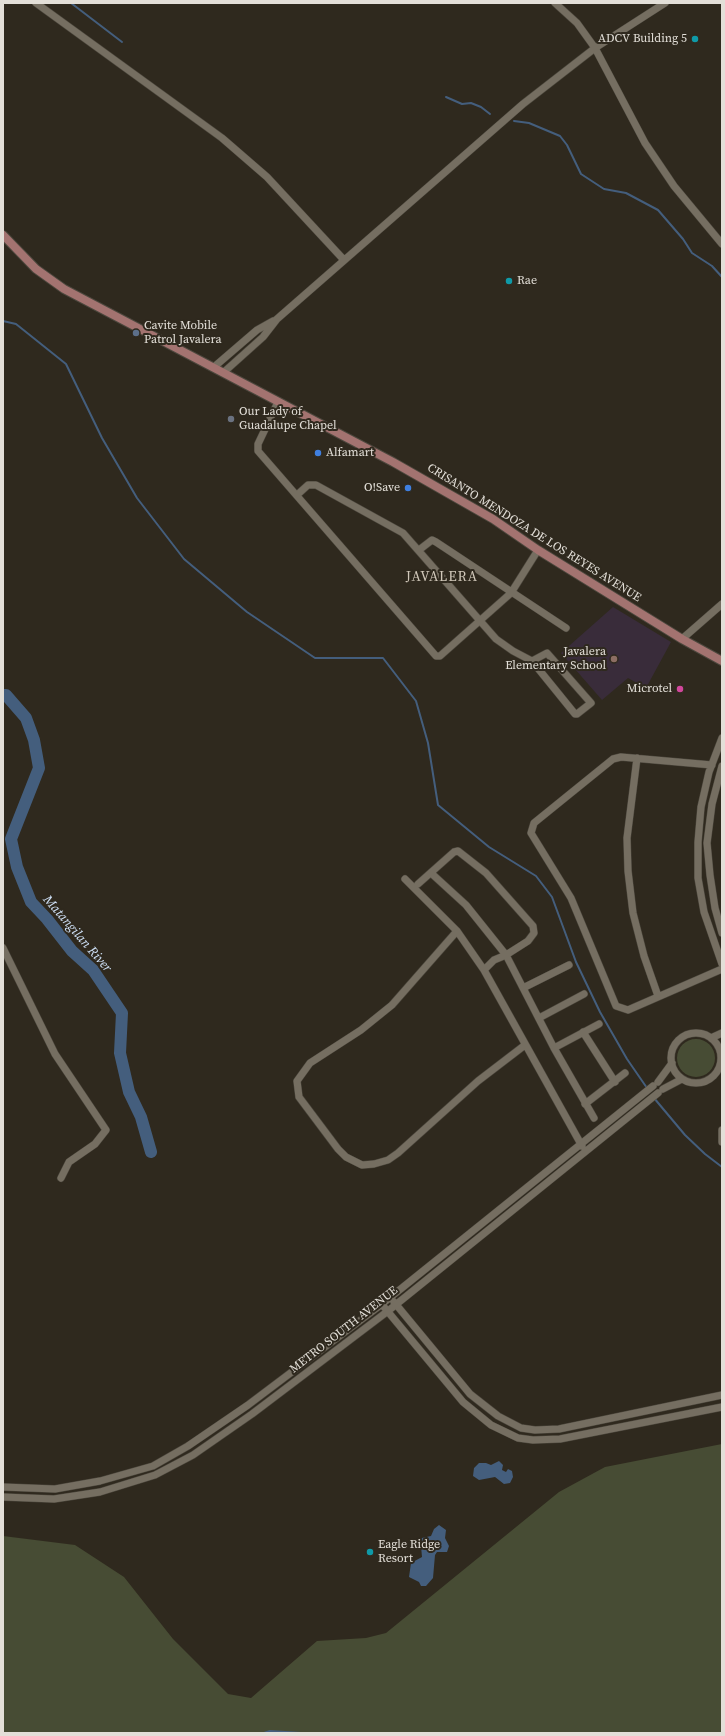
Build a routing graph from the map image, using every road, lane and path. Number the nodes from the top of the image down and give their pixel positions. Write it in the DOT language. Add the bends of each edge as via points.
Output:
graph roads {
  1 [pos="36,3"];
  2 [pos="556,3"];
  3 [pos="665,3"];
  4 [pos="595,48"];
  5 [pos="3,236"];
  6 [pos="722,244"];
  7 [pos="344,260"];
  8 [pos="277,319"];
  9 [pos="214,367"];
  10 [pos="224,372"];
  11 [pos="278,402"];
  12 [pos="297,495"];
  13 [pos="419,550"];
  14 [pos="538,550"];
  15 [pos="511,593"];
  16 [pos="722,604"];
  17 [pos="480,621"];
  18 [pos="566,628"];
  19 [pos="682,639"];
  20 [pos="532,660"];
  21 [pos="722,661"];
  22 [pos="722,738"];
  23 [pos="637,758"];
  24 [pos="712,765"];
  25 [pos="722,766"];
  26 [pos="431,874"];
  27 [pos="405,879"];
  28 [pos="418,884"];
  29 [pos="457,931"];
  30 [pos="722,932"];
  31 [pos="3,948"];
  32 [pos="506,955"];
  33 [pos="722,964"];
  34 [pos="569,965"];
  35 [pos="722,969"];
  36 [pos="484,970"];
  37 [pos="523,988"];
  38 [pos="584,994"];
  39 [pos="658,996"];
  40 [pos="539,1018"];
  41 [pos="600,1024"];
  42 [pos="583,1032"];
  43 [pos="722,1032"];
  44 [pos="711,1038"];
  45 [pos="525,1045"];
  46 [pos="554,1048"];
  47 [pos="721,1051"];
  48 [pos="672,1063"];
  49 [pos="625,1074"];
  50 [pos="682,1079"];
  51 [pos="615,1082"];
  52 [pos="585,1104"];
  53 [pos="594,1118"];
  54 [pos="722,1130"];
  55 [pos="722,1142"];
  56 [pos="580,1143"];
  57 [pos="585,1151"];
  58 [pos="61,1178"];
  59 [pos="390,1297"];
  60 [pos="382,1304"];
  61 [pos="396,1304"];
  62 [pos="388,1311"];
  63 [pos="722,1395"];
  64 [pos="722,1407"];
  65 [pos="3,1487"];
  66 [pos="3,1497"];
  1 -- 7 [label="street" via="222,138 267,177"];
  2 -- 4 [label="street" via="576,23"];
  3 -- 4 [label="street"];
  4 -- 6 [label="street" via="645,143 674,186"];
  4 -- 7 [label="street" via="522,104"];
  5 -- 9 [label="main road, CRISANTO MENDOZA DE LOS REYES AVENUE" via="36,269 64,289"];
  7 -- 8 [label="street"];
  8 -- 9 [label="street" via="257,330"];
  8 -- 10 [label="street" via="263,337"];
  9 -- 10 [label="main road, CRISANTO MENDOZA DE LOS REYES AVENUE"];
  10 -- 11 [label="main road, CRISANTO MENDOZA DE LOS REYES AVENUE"];
  11 -- 12 [label="street" via="257,448"];
  11 -- 14 [label="main road, CRISANTO MENDOZA DE LOS REYES AVENUE" via="399,465 493,519"];
  12 -- 13 [label="street" via="308,485 316,485 403,533"];
  12 -- 17 [label="street" via="436,656 440,656"];
  13 -- 15 [label="street" via="434,541"];
  13 -- 17 [label="street"];
  14 -- 15 [label="street"];
  14 -- 19 [label="main road, CRISANTO MENDOZA DE LOS REYES AVENUE"];
  15 -- 17 [label="street"];
  15 -- 18 [label="street"];
  16 -- 19 [label="street"];
  17 -- 20 [label="street" via="496,639"];
  19 -- 21 [label="main road, CRISANTO MENDOZA DE LOS REYES AVENUE"];
  20 -- 20 [label="street" via="547,653 591,703 575,714"];
  22 -- 24 [label="street"];
  23 -- 24 [label="street"];
  23 -- 39 [label="street" via="627,838 628,871 633,913"];
  23 -- 39 [label="street" via="621,757 608,762 534,823 531,833 571,898 616,1006 628,1010"];
  24 -- 33 [label="street" via="701,807 698,878 704,912"];
  25 -- 30 [label="street" via="712,804 707,843 712,888"];
  26 -- 28 [label="street"];
  26 -- 32 [label="street" via="466,905"];
  26 -- 32 [label="street" via="458,851 486,873 509,897 534,930 528,941"];
  27 -- 29 [label="street"];
  29 -- 36 [label="street"];
  29 -- 45 [label="street" via="392,1004 361,1030 310,1063 297,1081 299,1097 346,1157 362,1165 374,1164 388,1160 398,1153 478,1081"];
  31 -- 58 [label="street" via="55,1054 106,1130 95,1144 69,1162"];
  32 -- 36 [label="street" via="494,960"];
  32 -- 37 [label="street"];
  34 -- 37 [label="street"];
  35 -- 39 [label="street"];
  36 -- 45 [label="street"];
  37 -- 40 [label="street"];
  38 -- 40 [label="street"];
  40 -- 46 [label="street"];
  41 -- 42 [label="street"];
  42 -- 46 [label="street"];
  42 -- 51 [label="street"];
  43 -- 44 [label="street"];
  44 -- 47 [label="street"];
  44 -- 48 [label="street, METRO SOUTH AVENUE" via="697,1034 683,1038 674,1048"];
  45 -- 56 [label="street"];
  46 -- 52 [label="street"];
  47 -- 50 [label="street" via="720,1065 710,1078 695,1083"];
  48 -- 50 [label="street" via="675,1072"];
  48 -- 56 [label="street, METRO SOUTH AVENUE" via="644,1094"];
  49 -- 51 [label="street"];
  50 -- 57 [label="street, METRO SOUTH AVENUE" via="648,1100"];
  51 -- 52 [label="street"];
  52 -- 53 [label="street"];
  54 -- 55 [label="street"];
  56 -- 57 [label="street"];
  56 -- 59 [label="street, METRO SOUTH AVENUE"];
  57 -- 61 [label="street, METRO SOUTH AVENUE"];
  59 -- 60 [label="street, METRO SOUTH AVENUE"];
  59 -- 61 [label="street"];
  60 -- 62 [label="street"];
  60 -- 65 [label="street, METRO SOUTH AVENUE" via="215,1428 153,1466 76,1486 49,1489"];
  61 -- 62 [label="street, METRO SOUTH AVENUE"];
  61 -- 63 [label="street" via="470,1394 498,1416 521,1428 559,1429"];
  62 -- 64 [label="street" via="463,1402 492,1426 518,1438 560,1439"];
  62 -- 66 [label="street, METRO SOUTH AVENUE" via="252,1414 175,1466 133,1483 100,1492 54,1498"];
}
